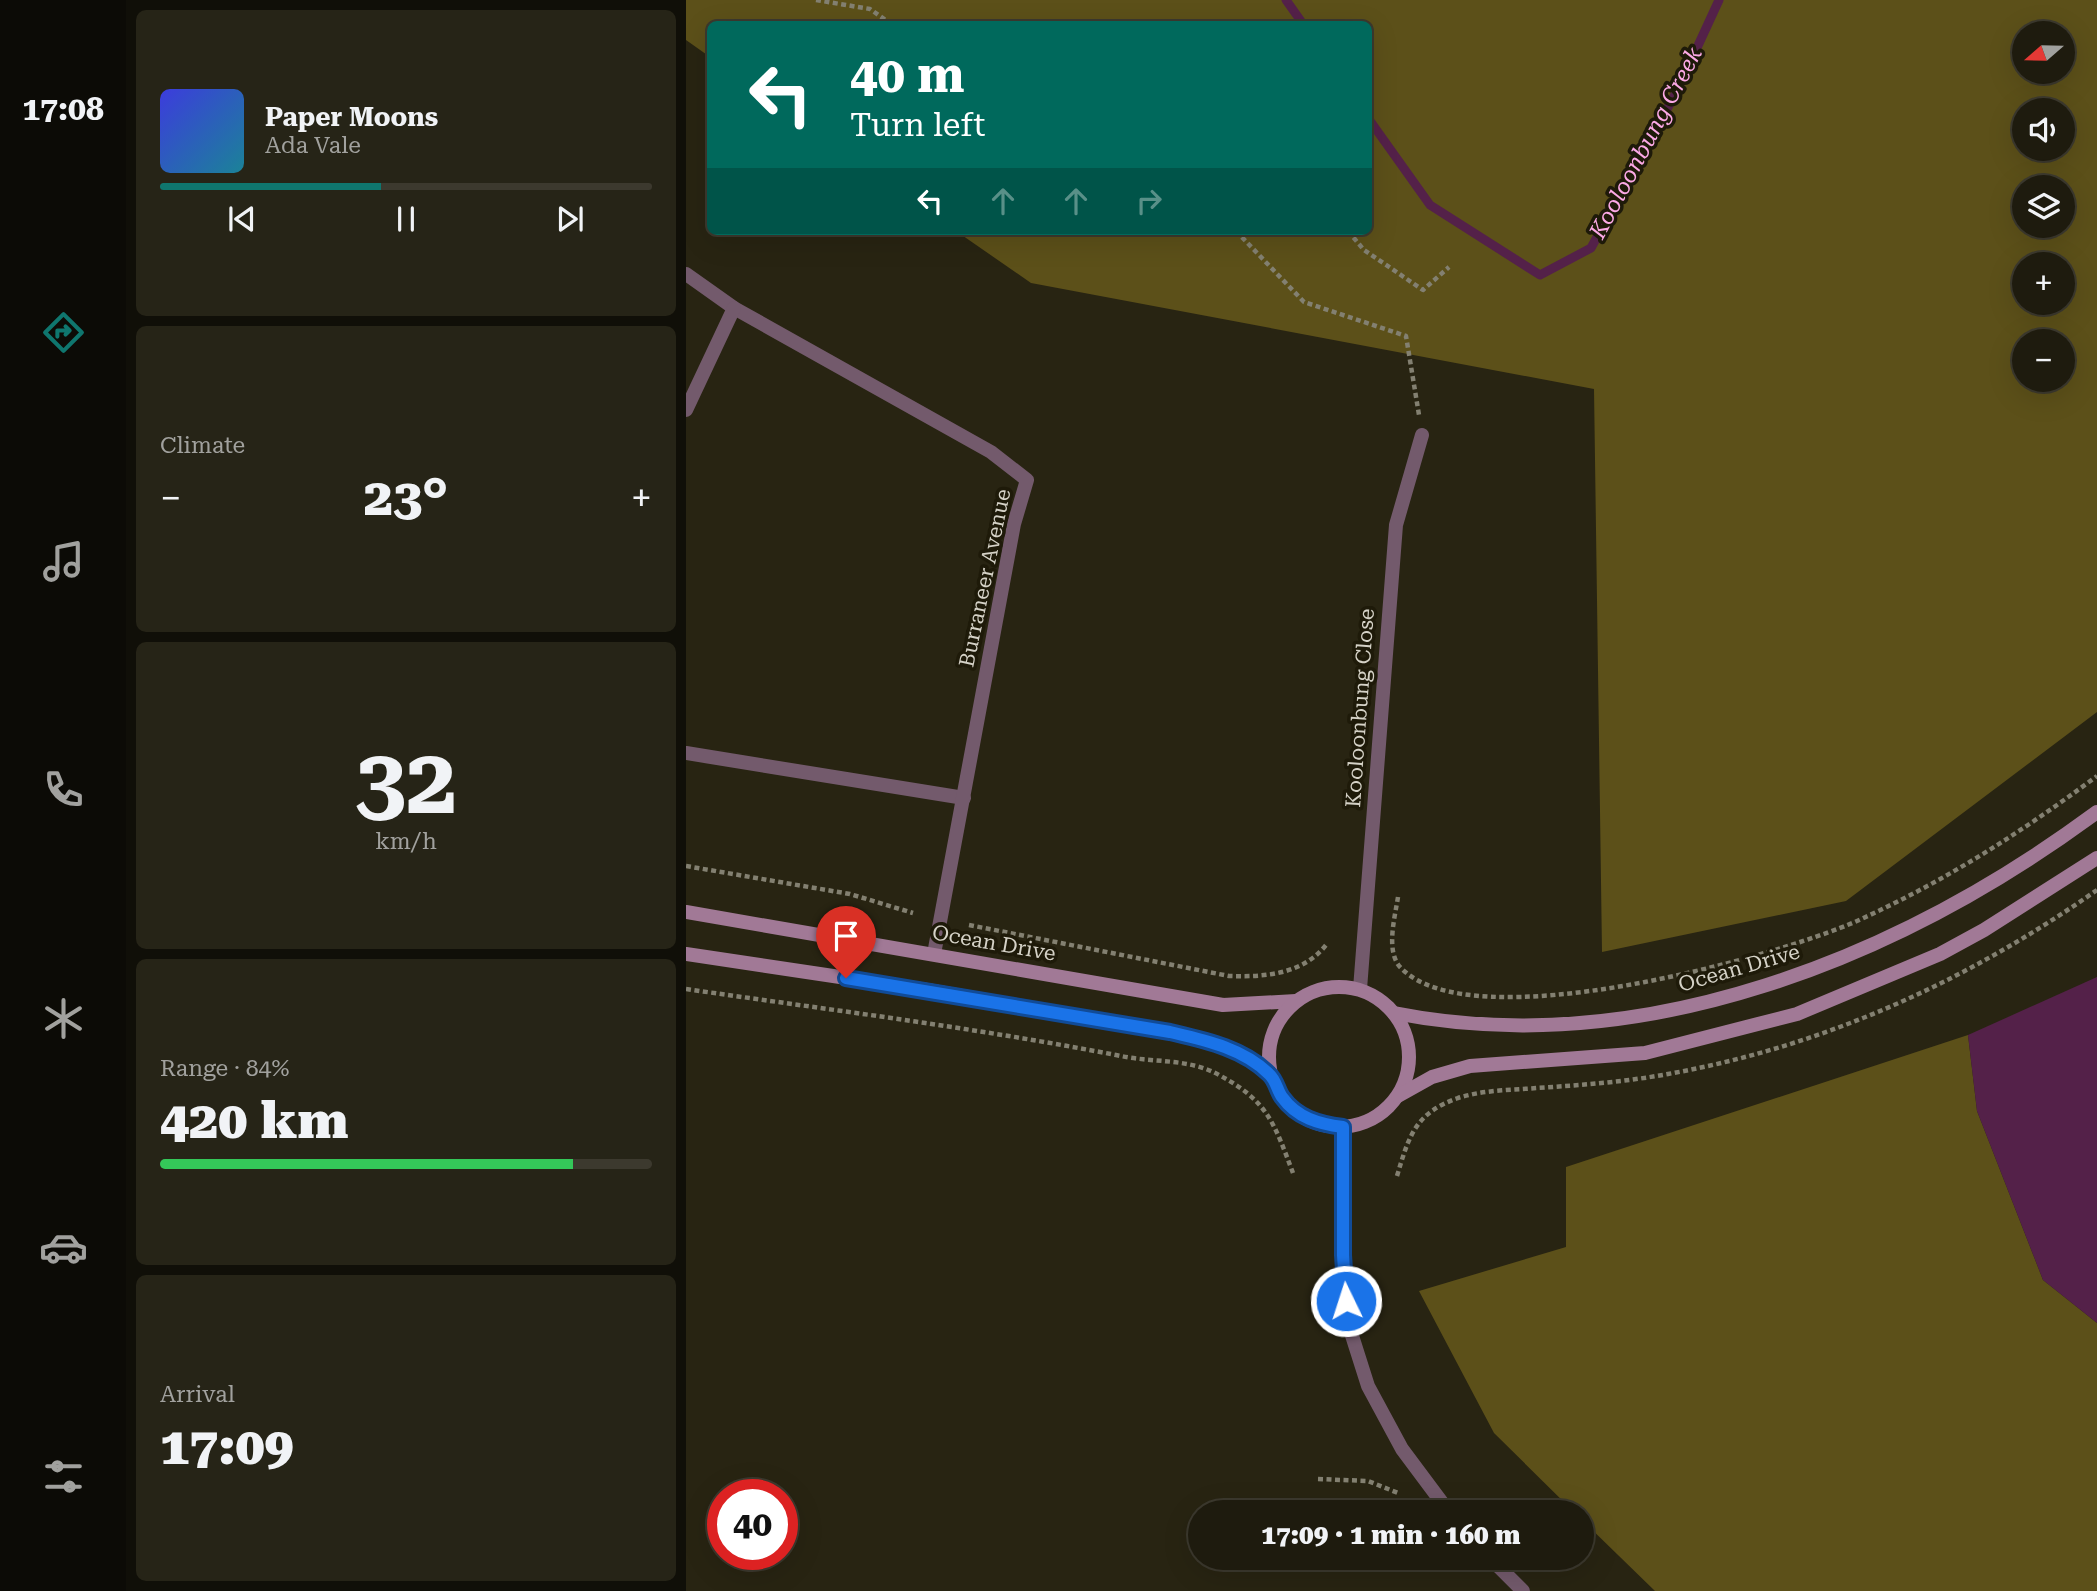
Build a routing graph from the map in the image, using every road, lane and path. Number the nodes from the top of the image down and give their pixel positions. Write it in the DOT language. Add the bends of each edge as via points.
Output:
graph roads {
  1 [pos="816,0"];
  2 [pos="887,21"];
  3 [pos="1240,235"];
  4 [pos="1351,235"];
  5 [pos="1449,267"];
  6 [pos="686,274"];
  7 [pos="734,309"];
  8 [pos="686,410"];
  9 [pos="1422,435"];
  10 [pos="686,753"];
  11 [pos="2097,776"];
  12 [pos="964,798"];
  13 [pos="2097,812"];
  14 [pos="2097,858"];
  15 [pos="686,866"];
  16 [pos="1398,897"];
  17 [pos="686,912"];
  18 [pos="913,913"];
  19 [pos="969,925"];
  20 [pos="1326,945"];
  21 [pos="686,954"];
  22 [pos="934,954"];
  23 [pos="686,989"];
  24 [pos="1360,989"];
  25 [pos="1296,1000"];
  26 [pos="1394,1013"];
  27 [pos="1271,1075"];
  28 [pos="1398,1096"];
  29 [pos="1343,1127"];
  30 [pos="1293,1173"];
  31 [pos="1318,1479"];
  32 [pos="1398,1493"];
  33 [pos="1440,1500"];
  34 [pos="1502,1570"];
  35 [pos="1523,1591"];
  1 -- 2 [label="path" via="870,9"];
  3 -- 9 [label="path" via="1304,302 1406,336"];
  4 -- 5 [label="path" via="1364,250 1423,290"];
  6 -- 7 [label="street, Burraneer Avenue"];
  7 -- 8 [label="street"];
  7 -- 12 [label="street, Burraneer Avenue" via="992,452 1027,480 1014,524"];
  9 -- 24 [label="street, Kooloonbung Close" via="1396,525"];
  10 -- 12 [label="street"];
  11 -- 16 [label="path" via="1968,865 1855,922 1745,958 1570,995 1464,995 1411,976 1393,956"];
  12 -- 22 [label="street, Burraneer Avenue"];
  13 -- 26 [label="main road, Ocean Drive" via="1976,893 1789,980 1630,1019 1469,1025"];
  14 -- 28 [label="main road" via="1940,954 1797,1014 1645,1054 1470,1066 1432,1077"];
  15 -- 18 [label="path" via="850,894"];
  17 -- 22 [label="main road, Ocean Drive"];
  19 -- 20 [label="path" via="1229,976 1283,972"];
  21 -- 27 [label="main road" via="1170,1032 1241,1054"];
  22 -- 25 [label="main road, Ocean Drive" via="1223,1005"];
  23 -- 30 [label="path" via="1148,1062 1194,1065 1217,1073 1262,1104"];
  24 -- 25 [label="main road" via="1337,986"];
  24 -- 26 [label="main road"];
  25 -- 27 [label="main road" via="1272,1034"];
  26 -- 28 [label="main road" via="1405,1032 1409,1054 1407,1076"];
  27 -- 29 [label="main road" via="1281,1097 1298,1114 1319,1125"];
  28 -- 29 [label="main road" via="1374,1118"];
  29 -- 33 [label="street" via="1348,1323 1368,1386 1402,1449"];
  31 -- 32 [label="path" via="1368,1481"];
  34 -- 35 [label="street"];
}
